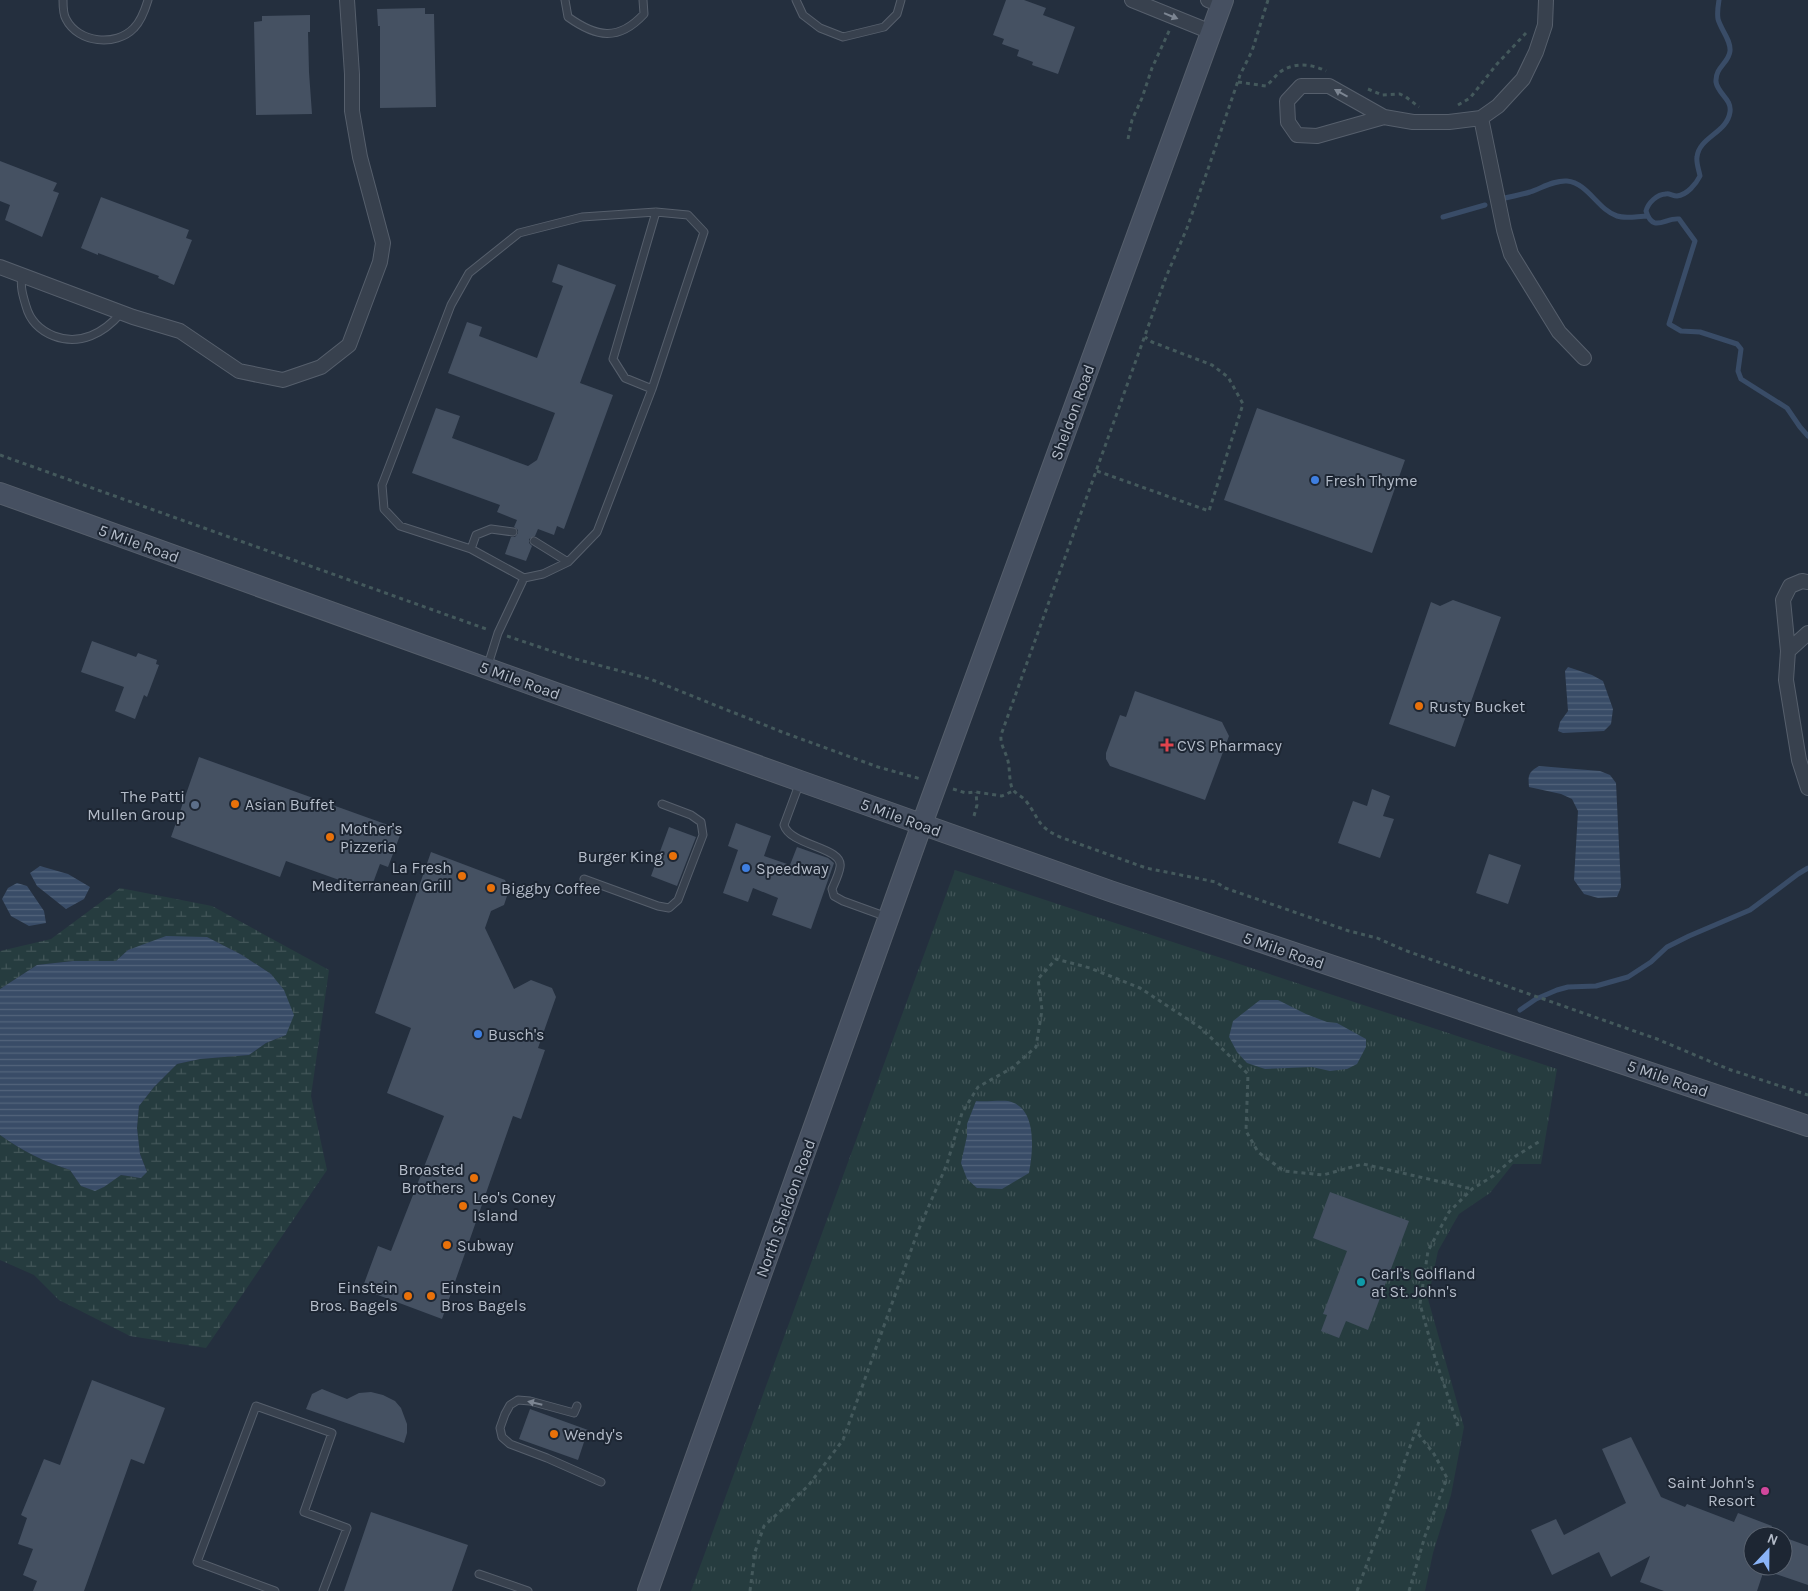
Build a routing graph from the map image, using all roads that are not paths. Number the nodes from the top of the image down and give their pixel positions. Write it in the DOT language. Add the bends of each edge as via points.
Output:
graph roads {
  1 [pos="63,0"];
  2 [pos="148,0"];
  3 [pos="347,0"];
  4 [pos="565,0"];
  5 [pos="643,0"];
  6 [pos="796,0"];
  7 [pos="901,0"];
  8 [pos="1132,0"];
  9 [pos="1546,0"];
  10 [pos="1217,2"];
  11 [pos="1211,32"];
  12 [pos="1384,117"];
  13 [pos="1481,118"];
  14 [pos="656,212"];
  15 [pos="0,267"];
  16 [pos="22,276"];
  17 [pos="121,313"];
  18 [pos="1584,358"];
  19 [pos="652,389"];
  20 [pos="0,493"];
  21 [pos="512,532"];
  22 [pos="534,541"];
  23 [pos="471,549"];
  24 [pos="568,562"];
  25 [pos="524,578"];
  26 [pos="1808,582"];
  27 [pos="1808,633"];
  28 [pos="1788,651"];
  29 [pos="487,668"];
  30 [pos="800,781"];
  31 [pos="1808,788"];
  32 [pos="662,804"];
  33 [pos="922,824"];
  34 [pos="584,879"];
  35 [pos="889,918"];
  36 [pos="1808,1126"];
  37 [pos="577,1406"];
  38 [pos="601,1482"];
  39 [pos="479,1574"];
  40 [pos="275,1591"];
  41 [pos="323,1591"];
  42 [pos="528,1591"];
  43 [pos="648,1591"];
  1 -- 2 [label="lane" via="64,17 74,30 91,39 116,39 134,28"];
  3 -- 17 [label="street" via="352,111 360,157 383,243 380,262 349,345 321,367 282,380 239,371 180,331"];
  4 -- 5 [label="lane" via="568,17 600,34 620,32 634,25 644,14"];
  6 -- 7 [label="lane" via="803,15 820,28 842,37 884,27 897,14"];
  8 -- 11 [label="street, one-way"];
  9 -- 13 [label="street" via="1545,25 1523,79 1498,106"];
  10 -- 11 [label="street, Sheldon Road"];
  11 -- 33 [label="street, Sheldon Road"];
  12 -- 12 [label="street, one-way" via="1329,86 1301,86 1287,101 1288,122 1297,135 1317,136"];
  12 -- 13 [label="street" via="1413,122"];
  13 -- 18 [label="street" via="1511,254 1559,332"];
  14 -- 19 [label="lane" via="613,359 625,378"];
  14 -- 19 [label="lane" via="688,215 704,232"];
  14 -- 23 [label="lane" via="582,217 519,233 469,273 451,305 382,485 382,493 384,509 400,526"];
  15 -- 16 [label="street"];
  16 -- 17 [label="street"];
  16 -- 17 [label="lane" via="20,285 34,324 57,337 71,341 94,335 106,329"];
  19 -- 24 [label="lane" via="597,532"];
  20 -- 29 [label="street, 5 Mile Road"];
  21 -- 23 [label="lane" via="491,529 476,535"];
  22 -- 24 [label="lane"];
  23 -- 25 [label="lane"];
  24 -- 25 [label="lane"];
  25 -- 29 [label="lane" via="498,633"];
  26 -- 28 [label="street" via="1790,586 1783,600"];
  27 -- 28 [label="street"];
  28 -- 31 [label="street" via="1786,680 1799,760"];
  29 -- 30 [label="street, 5 Mile Road"];
  30 -- 33 [label="street, 5 Mile Road"];
  30 -- 35 [label="lane" via="784,825 786,832 830,852 839,860 841,866 832,889 834,896"];
  32 -- 34 [label="lane" via="691,814 701,822 703,835 678,900 669,908 658,906"];
  33 -- 35 [label="street, North Sheldon Road"];
  33 -- 36 [label="street, 5 Mile Road" via="1273,947"];
  35 -- 43 [label="street, North Sheldon Road"];
  37 -- 38 [label="lane, one-way" via="574,1413 518,1400 505,1414 500,1428 502,1437 510,1444"];
  39 -- 42 [label="lane"];
  40 -- 41 [label="lane" via="197,1562 256,1406 332,1433 304,1512 347,1528"];
}
